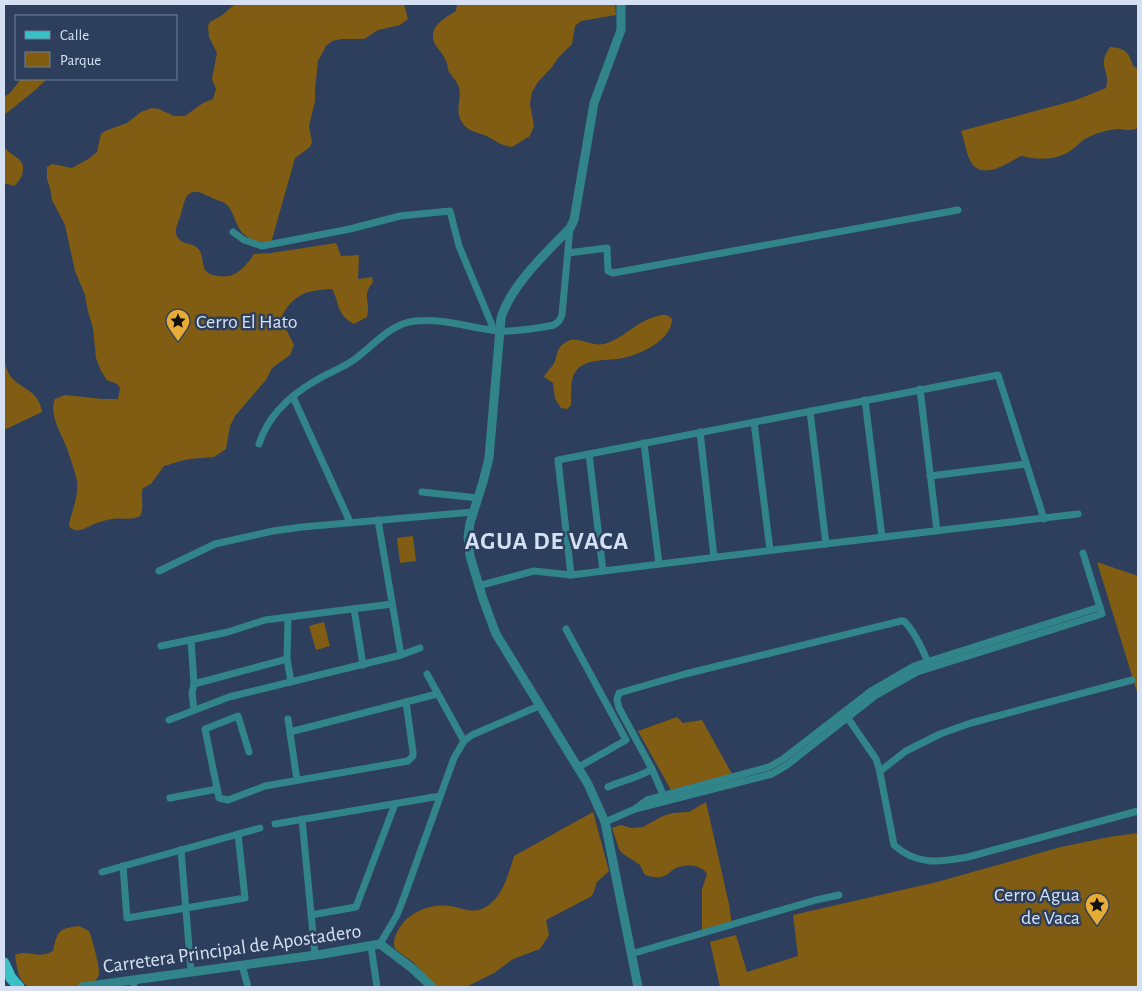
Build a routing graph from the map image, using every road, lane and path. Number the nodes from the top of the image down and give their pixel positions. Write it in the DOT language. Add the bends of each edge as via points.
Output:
graph roads {
  1 [pos="622,4"];
  2 [pos="958,210"];
  3 [pos="570,228"];
  4 [pos="233,232"];
  5 [pos="568,253"];
  6 [pos="497,330"];
  7 [pos="920,389"];
  8 [pos="293,396"];
  9 [pos="865,400"];
  10 [pos="810,411"];
  11 [pos="754,422"];
  12 [pos="700,432"];
  13 [pos="644,443"];
  14 [pos="259,444"];
  15 [pos="589,454"];
  16 [pos="1026,464"];
  17 [pos="930,476"];
  18 [pos="422,492"];
  19 [pos="478,498"];
  20 [pos="473,512"];
  21 [pos="1078,514"];
  22 [pos="1044,519"];
  23 [pos="378,520"];
  24 [pos="350,522"];
  25 [pos="937,531"];
  26 [pos="882,537"];
  27 [pos="826,544"];
  28 [pos="770,550"];
  29 [pos="1083,553"];
  30 [pos="714,557"];
  31 [pos="659,564"];
  32 [pos="159,571"];
  33 [pos="602,571"];
  34 [pos="571,576"];
  35 [pos="478,586"];
  36 [pos="392,604"];
  37 [pos="354,609"];
  38 [pos="288,618"];
  39 [pos="566,629"];
  40 [pos="190,640"];
  41 [pos="161,646"];
  42 [pos="420,648"];
  43 [pos="401,655"];
  44 [pos="287,658"];
  45 [pos="929,664"];
  46 [pos="363,665"];
  47 [pos="427,674"];
  48 [pos="1132,680"];
  49 [pos="292,682"];
  50 [pos="194,684"];
  51 [pos="437,694"];
  52 [pos="406,702"];
  53 [pos="539,706"];
  54 [pos="194,710"];
  55 [pos="846,715"];
  56 [pos="288,719"];
  57 [pos="169,720"];
  58 [pos="290,732"];
  59 [pos="464,741"];
  60 [pos="248,752"];
  61 [pos="578,768"];
  62 [pos="652,769"];
  63 [pos="880,771"];
  64 [pos="297,780"];
  65 [pos="608,787"];
  66 [pos="217,789"];
  67 [pos="440,796"];
  68 [pos="170,798"];
  69 [pos="665,798"];
  70 [pos="395,804"];
  71 [pos="1138,811"];
  72 [pos="302,819"];
  73 [pos="604,822"];
  74 [pos="275,824"];
  75 [pos="260,828"];
  76 [pos="238,834"];
  77 [pos="181,850"];
  78 [pos="123,866"];
  79 [pos="102,872"];
  80 [pos="839,895"];
  81 [pos="186,908"];
  82 [pos="311,915"];
  83 [pos="376,945"];
  84 [pos="631,954"];
  85 [pos="315,955"];
  86 [pos="4,964"];
  87 [pos="242,965"];
  88 [pos="190,971"];
  89 [pos="134,983"];
  90 [pos="11,987"];
  91 [pos="19,987"];
  92 [pos="82,987"];
  93 [pos="248,987"];
  94 [pos="377,987"];
  95 [pos="432,987"];
  96 [pos="638,987"];
  1 -- 3 [label="street" via="621,30 594,103 577,206"];
  2 -- 5 [label="street" via="613,273 608,270 607,248"];
  3 -- 5 [label="street"];
  3 -- 6 [label="street" via="511,296"];
  4 -- 6 [label="street" via="262,246 400,216 450,211 459,246"];
  5 -- 6 [label="street" via="559,321 548,326"];
  6 -- 8 [label="street" via="431,320 400,325 355,359"];
  6 -- 19 [label="street" via="489,458"];
  7 -- 9 [label="street"];
  7 -- 16 [label="street" via="998,375"];
  7 -- 17 [label="street"];
  8 -- 14 [label="street" via="275,413"];
  8 -- 24 [label="street"];
  9 -- 10 [label="street"];
  9 -- 26 [label="street"];
  10 -- 11 [label="street"];
  10 -- 27 [label="street"];
  11 -- 12 [label="street"];
  11 -- 28 [label="street"];
  12 -- 13 [label="street"];
  12 -- 30 [label="street"];
  13 -- 15 [label="street"];
  13 -- 31 [label="street"];
  15 -- 33 [label="street"];
  15 -- 34 [label="street" via="558,460"];
  16 -- 17 [label="street"];
  16 -- 22 [label="street"];
  17 -- 25 [label="street"];
  18 -- 19 [label="street"];
  19 -- 20 [label="street"];
  20 -- 23 [label="street"];
  20 -- 35 [label="street" via="468,544"];
  21 -- 22 [label="street"];
  22 -- 25 [label="street"];
  23 -- 24 [label="street"];
  23 -- 36 [label="street"];
  24 -- 32 [label="street" via="302,526 236,538 215,544"];
  25 -- 26 [label="street"];
  26 -- 27 [label="street"];
  27 -- 28 [label="street"];
  28 -- 30 [label="street"];
  29 -- 45 [label="street" via="1101,611"];
  30 -- 31 [label="street"];
  31 -- 33 [label="street"];
  33 -- 34 [label="street"];
  34 -- 35 [label="street" via="534,571"];
  35 -- 53 [label="street" via="496,634"];
  36 -- 37 [label="street"];
  36 -- 43 [label="street"];
  37 -- 38 [label="street"];
  37 -- 46 [label="street"];
  38 -- 40 [label="street" via="265,620"];
  38 -- 44 [label="street"];
  39 -- 61 [label="street" via="626,740"];
  40 -- 41 [label="street"];
  40 -- 50 [label="street"];
  42 -- 43 [label="street"];
  43 -- 46 [label="street"];
  44 -- 49 [label="street"];
  44 -- 50 [label="street"];
  45 -- 55 [label="street" via="895,676 871,691"];
  45 -- 62 [label="street" via="908,626 901,621 623,692 618,696 618,704"];
  46 -- 49 [label="street"];
  47 -- 51 [label="street"];
  48 -- 63 [label="street" via="940,734 906,752"];
  49 -- 54 [label="street" via="230,697"];
  50 -- 54 [label="street"];
  51 -- 52 [label="street"];
  51 -- 59 [label="street"];
  52 -- 58 [label="street"];
  52 -- 64 [label="street" via="413,747 410,760"];
  53 -- 59 [label="street"];
  53 -- 61 [label="street"];
  54 -- 57 [label="street"];
  55 -- 63 [label="street"];
  55 -- 69 [label="street" via="769,767"];
  56 -- 58 [label="street"];
  58 -- 64 [label="street"];
  59 -- 67 [label="street"];
  60 -- 66 [label="street" via="238,716 205,729"];
  61 -- 73 [label="street"];
  62 -- 65 [label="street"];
  62 -- 69 [label="street"];
  63 -- 71 [label="street" via="894,845 927,861 968,857"];
  64 -- 66 [label="street" via="265,786 228,800 219,798"];
  66 -- 68 [label="street"];
  67 -- 70 [label="street"];
  67 -- 83 [label="street" via="397,915"];
  69 -- 73 [label="street" via="647,800 635,809"];
  70 -- 72 [label="street"];
  70 -- 82 [label="street" via="356,907"];
  72 -- 74 [label="street"];
  72 -- 82 [label="street"];
  73 -- 84 [label="street"];
  75 -- 76 [label="street"];
  76 -- 77 [label="street"];
  76 -- 81 [label="street" via="245,898"];
  77 -- 78 [label="street"];
  77 -- 81 [label="street"];
  78 -- 79 [label="street"];
  78 -- 81 [label="street" via="127,918"];
  80 -- 84 [label="street"];
  81 -- 88 [label="street"];
  82 -- 85 [label="street"];
  83 -- 85 [label="street, Carretera Principal de Apostadero"];
  83 -- 94 [label="street"];
  83 -- 95 [label="street, Carretera Principal de Apostadero" via="413,969"];
  84 -- 96 [label="street"];
  85 -- 87 [label="street, Carretera Principal de Apostadero"];
  86 -- 90 [label="main road"];
  86 -- 91 [label="main road"];
  87 -- 88 [label="street, Carretera Principal de Apostadero"];
  87 -- 93 [label="street"];
  88 -- 89 [label="street, Carretera Principal de Apostadero"];
  89 -- 92 [label="street, Carretera Principal de Apostadero"];
}
